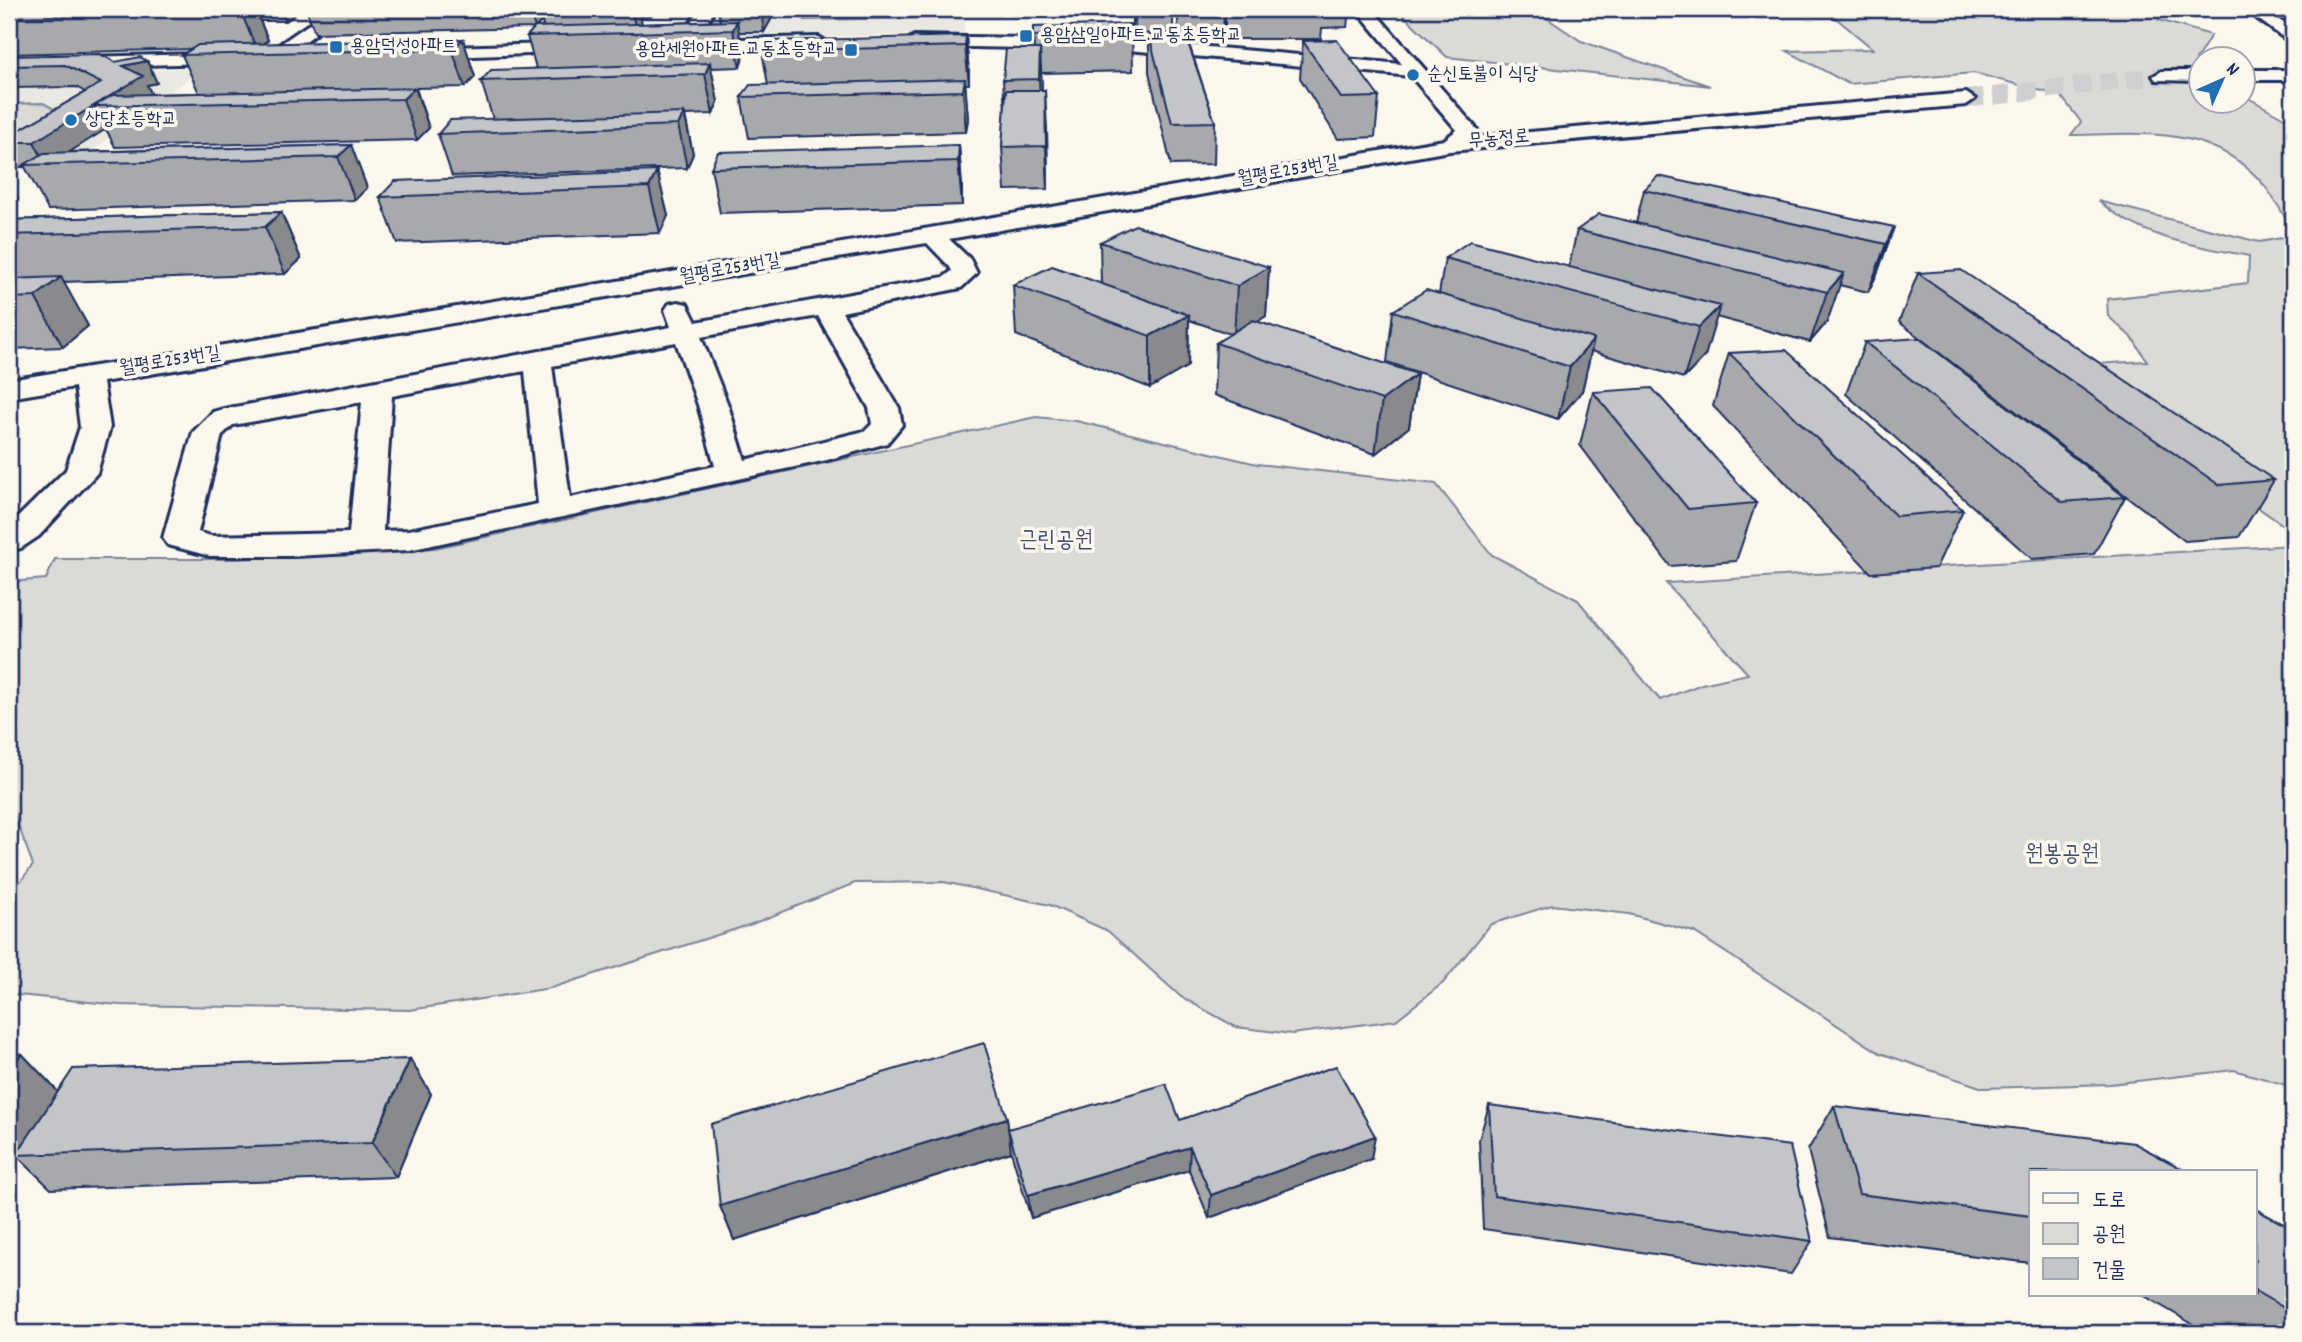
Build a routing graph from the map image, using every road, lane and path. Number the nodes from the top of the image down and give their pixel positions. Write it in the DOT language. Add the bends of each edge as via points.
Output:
graph roads {
  1 [pos="341,9"];
  2 [pos="707,9"];
  3 [pos="1364,9"];
  4 [pos="2252,9"];
  5 [pos="2293,36"];
  6 [pos="899,41"];
  7 [pos="832,42"];
  8 [pos="604,48"];
  9 [pos="392,54"];
  10 [pos="300,56"];
  11 [pos="274,57"];
  12 [pos="9,64"];
  13 [pos="1418,71"];
  14 [pos="2256,75"];
  15 [pos="2293,75"];
  16 [pos="2162,76"];
  17 [pos="2186,76"];
  18 [pos="1966,99"];
  19 [pos="1450,145"];
  20 [pos="932,235"];
  21 [pos="660,282"];
  22 [pos="827,309"];
  23 [pos="686,332"];
  24 [pos="538,362"];
  25 [pos="88,376"];
  26 [pos="9,389"];
  27 [pos="378,391"];
  28 [pos="732,470"];
  29 [pos="555,511"];
  30 [pos="9,541"];
  31 [pos="365,542"];
  1 -- 11 [label="street"];
  2 -- 7 [label="street" via="678,46"];
  3 -- 13 [label="street"];
  4 -- 5 [label="street"];
  6 -- 13 [label="street" via="1128,45"];
  8 -- 9 [label="street"];
  10 -- 11 [label="street"];
  11 -- 12 [label="street"];
  13 -- 19 [label="street, 무농정로" via="1468,131"];
  14 -- 15 [label="street"];
  16 -- 17 [label="street"];
  18 -- 19 [label="street, 무농정로"];
  19 -- 20 [label="street, 월평로253번길"];
  20 -- 21 [label="street, 월평로253번길"];
  20 -- 22 [label="street" via="965,273 952,283"];
  21 -- 23 [label="street"];
  21 -- 25 [label="street, 월평로253번길"];
  22 -- 23 [label="street"];
  22 -- 28 [label="street" via="884,408 887,425 876,437"];
  23 -- 24 [label="street"];
  23 -- 28 [label="street"];
  24 -- 27 [label="street"];
  24 -- 29 [label="street"];
  25 -- 26 [label="street, 월평로253번길"];
  25 -- 30 [label="street" via="95,427 81,473 27,529"];
  27 -- 31 [label="street"];
  27 -- 31 [label="street" via="224,418 208,432 180,538 209,546"];
  28 -- 29 [label="street"];
  29 -- 31 [label="street" via="409,540"];
}
